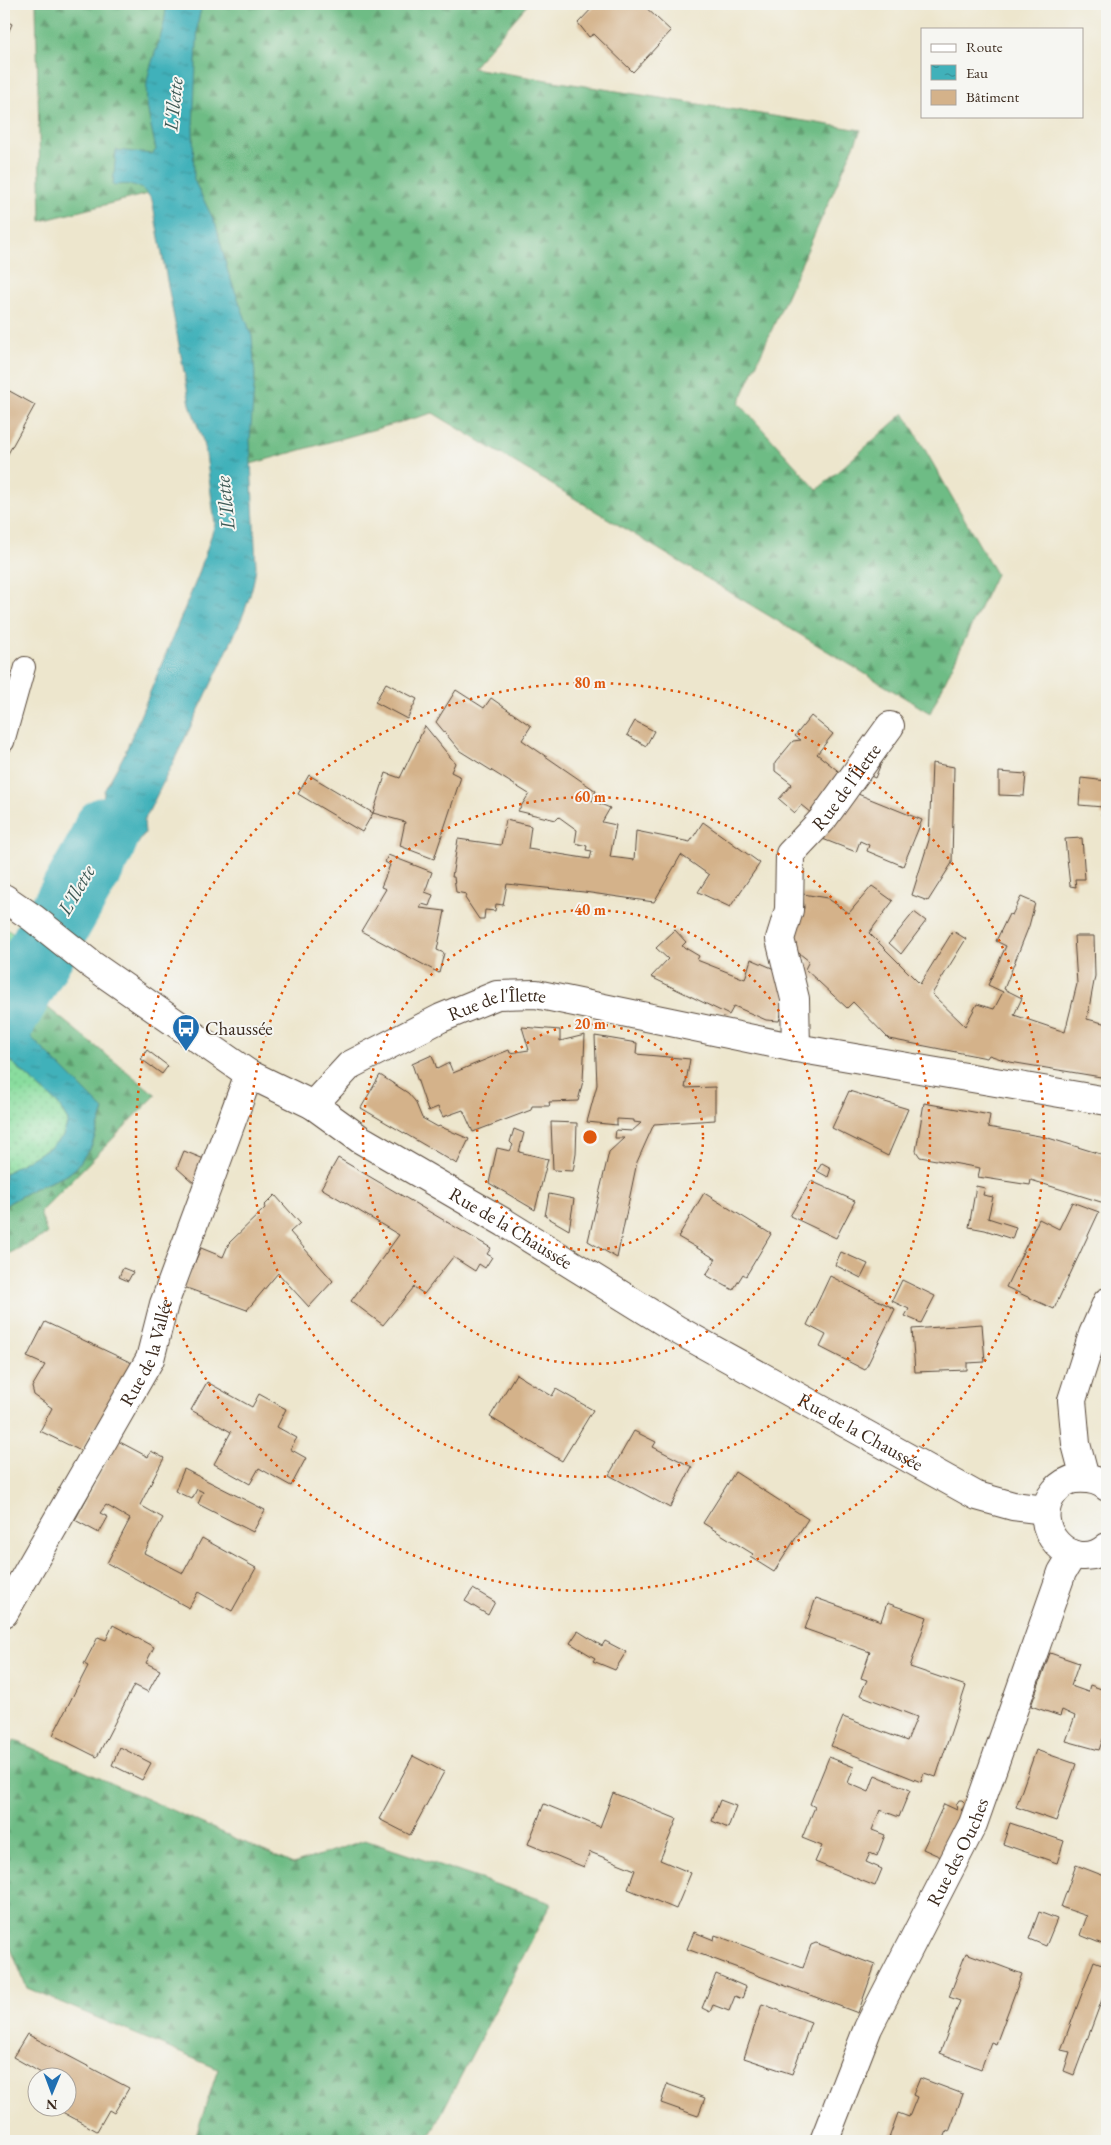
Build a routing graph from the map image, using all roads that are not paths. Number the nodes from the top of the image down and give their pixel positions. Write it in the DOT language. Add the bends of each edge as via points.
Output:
graph roads {
  1 [pos="25,667"];
  2 [pos="890,726"];
  3 [pos="4,742"];
  4 [pos="4,898"];
  5 [pos="796,1048"];
  6 [pos="249,1074"];
  7 [pos="1107,1101"];
  8 [pos="313,1105"];
  9 [pos="1107,1302"];
  10 [pos="1096,1483"];
  11 [pos="1045,1510"];
  12 [pos="1105,1551"];
  13 [pos="1073,1554"];
  14 [pos="4,1613"];
  15 [pos="824,2141"];
  1 -- 3 [label="lane"];
  2 -- 5 [label="street, Rue de l'Îlette" via="822,820 790,854 789,910 780,939 795,999"];
  4 -- 6 [label="street, Rue de la Chaussée" via="92,965"];
  5 -- 7 [label="street, Rue de l'Îlette"];
  5 -- 8 [label="street, Rue de l'Îlette" via="536,994 497,995 441,1018 350,1065"];
  6 -- 8 [label="street, Rue de la Chaussée"];
  6 -- 14 [label="street, Rue de la Vallée" via="164,1304 150,1359"];
  8 -- 11 [label="street, Rue de la Chaussée" via="360,1139 505,1223 676,1329 968,1492 1013,1506"];
  9 -- 10 [label="street" via="1072,1400 1076,1444"];
  10 -- 11 [label="street" via="1071,1480 1059,1486"];
  11 -- 13 [label="street" via="1046,1528 1056,1544"];
  12 -- 13 [label="street" via="1087,1556"];
  13 -- 15 [label="street, Rue des Ouches" via="1062,1572 972,1824 868,2028"];
}
